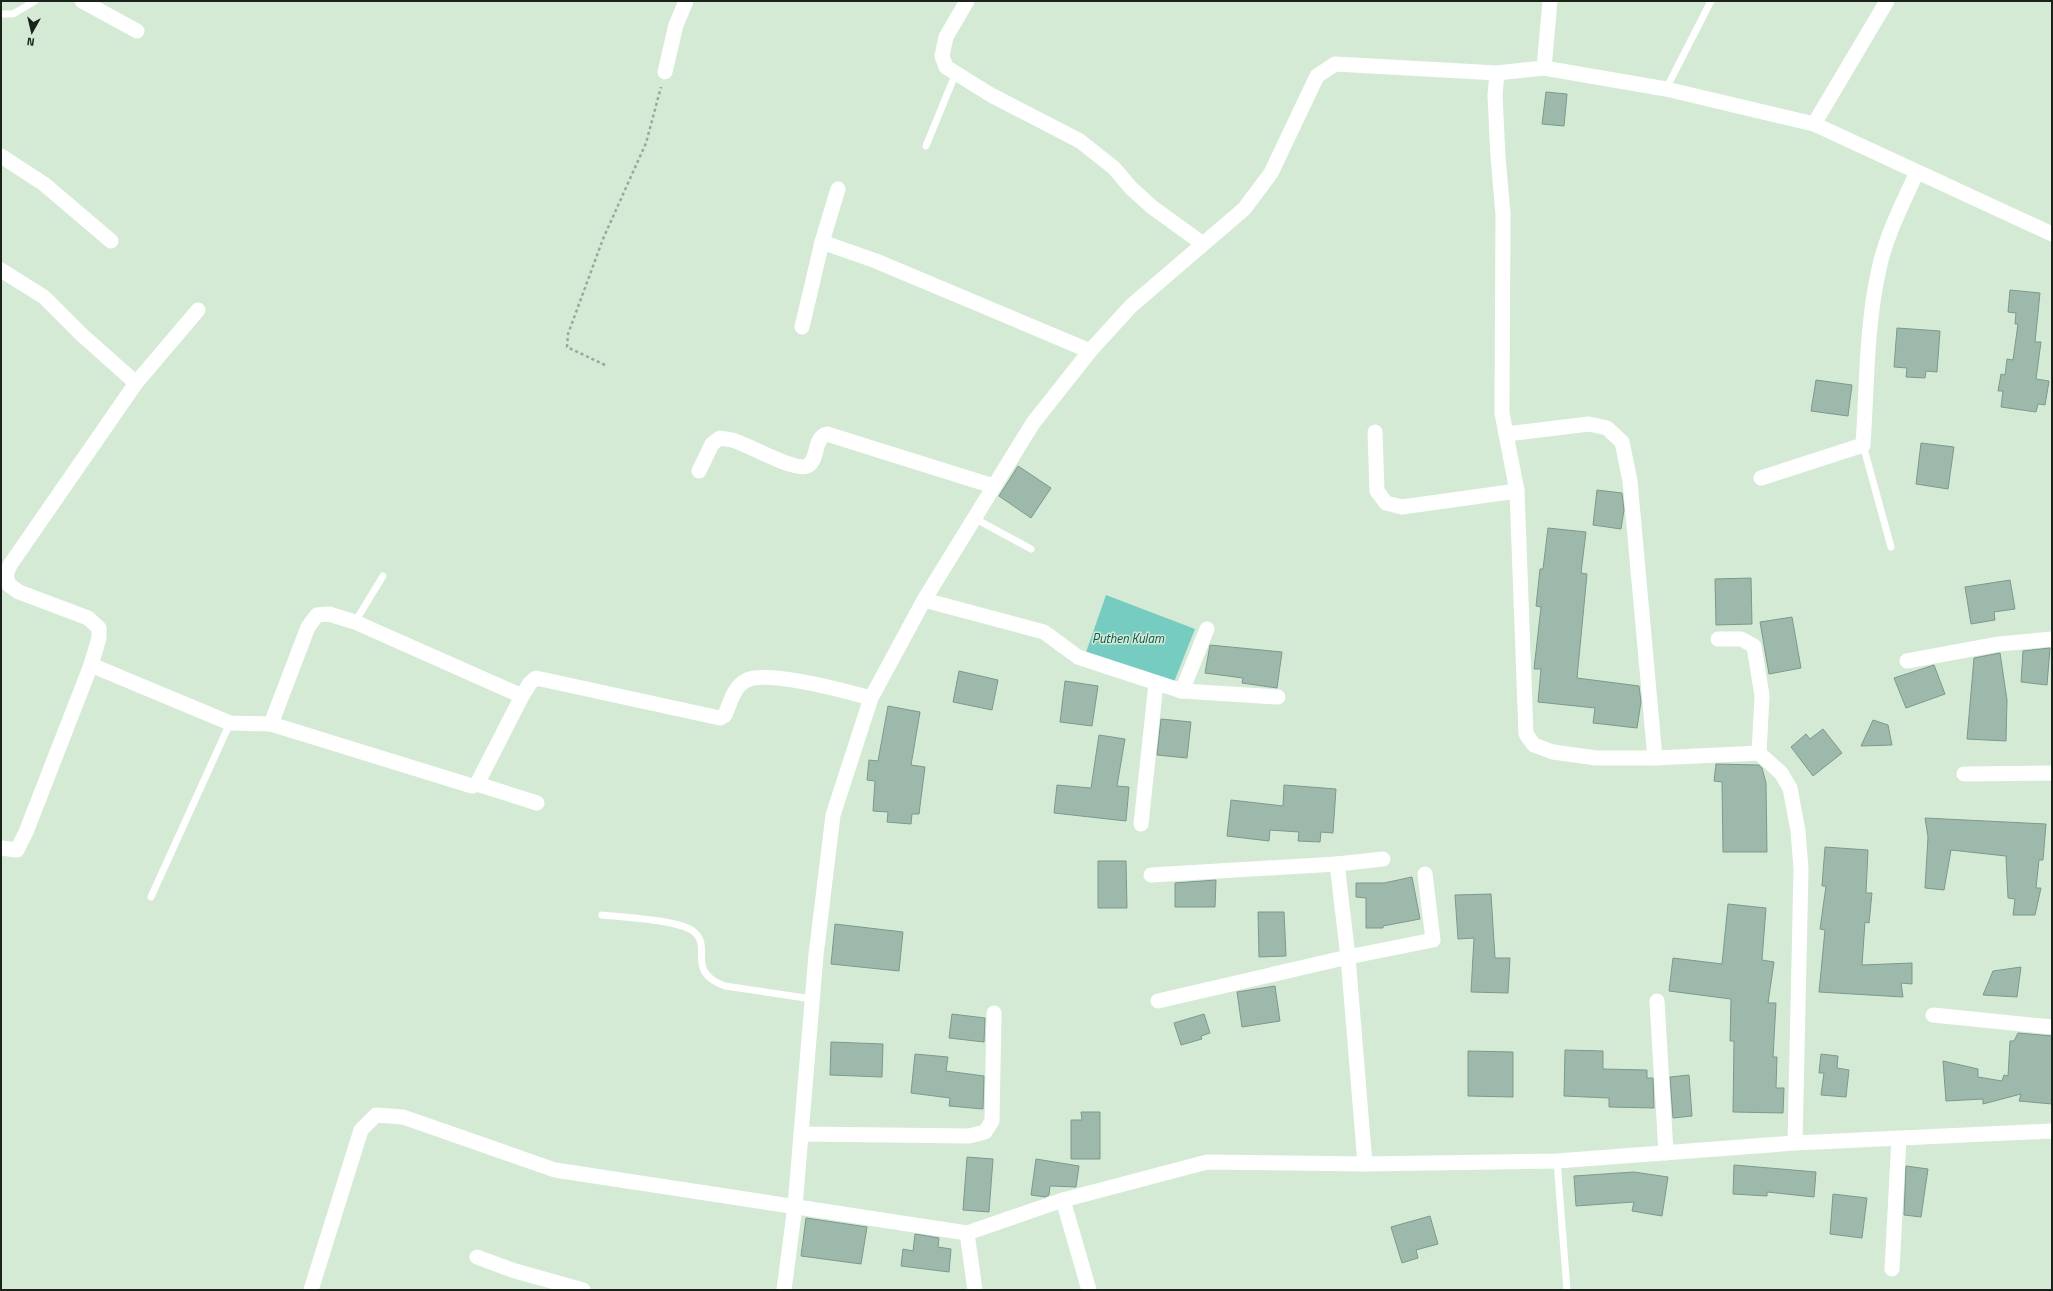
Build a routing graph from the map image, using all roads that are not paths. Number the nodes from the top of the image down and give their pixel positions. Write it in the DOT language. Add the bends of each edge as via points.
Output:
graph roads {
  1 [pos="35,1"];
  2 [pos="82,1"];
  3 [pos="686,1"];
  4 [pos="967,1"];
  5 [pos="1550,1"];
  6 [pos="1710,1"];
  7 [pos="1887,1"];
  8 [pos="1,14"];
  9 [pos="137,31"];
  10 [pos="1544,68"];
  11 [pos="665,72"];
  12 [pos="1497,73"];
  13 [pos="955,75"];
  14 [pos="1666,89"];
  15 [pos="1814,124"];
  16 [pos="926,146"];
  17 [pos="1,156"];
  18 [pos="1917,172"];
  19 [pos="838,189"];
  20 [pos="2052,234"];
  21 [pos="111,241"];
  22 [pos="822,242"];
  23 [pos="1203,244"];
  24 [pos="1,270"];
  25 [pos="198,310"];
  26 [pos="802,327"];
  27 [pos="1090,351"];
  28 [pos="136,383"];
  29 [pos="1375,432"];
  30 [pos="1506,434"];
  31 [pos="1863,445"];
  32 [pos="699,471"];
  33 [pos="1761,478"];
  34 [pos="993,486"];
  35 [pos="1517,490"];
  36 [pos="974,518"];
  37 [pos="1891,547"];
  38 [pos="1031,550"];
  39 [pos="383,576"];
  40 [pos="924,600"];
  41 [pos="355,622"];
  42 [pos="1207,629"];
  43 [pos="1718,639"];
  44 [pos="2052,639"];
  45 [pos="1907,661"];
  46 [pos="91,665"];
  47 [pos="1156,683"];
  48 [pos="1182,691"];
  49 [pos="522,696"];
  50 [pos="1278,697"];
  51 [pos="871,698"];
  52 [pos="230,723"];
  53 [pos="271,724"];
  54 [pos="1759,753"];
  55 [pos="1655,758"];
  56 [pos="2052,773"];
  57 [pos="1964,774"];
  58 [pos="477,784"];
  59 [pos="536,803"];
  60 [pos="1141,824"];
  61 [pos="1,848"];
  62 [pos="1383,859"];
  63 [pos="1337,864"];
  64 [pos="1425,874"];
  65 [pos="1151,875"];
  66 [pos="151,897"];
  67 [pos="602,915"];
  68 [pos="1348,957"];
  69 [pos="812,999"];
  70 [pos="1158,1001"];
  71 [pos="1657,1001"];
  72 [pos="994,1013"];
  73 [pos="1933,1015"];
  74 [pos="2052,1027"];
  75 [pos="2052,1131"];
  76 [pos="801,1134"];
  77 [pos="1899,1138"];
  78 [pos="1795,1143"];
  79 [pos="1666,1153"];
  80 [pos="1557,1161"];
  81 [pos="1365,1164"];
  82 [pos="1063,1200"];
  83 [pos="795,1206"];
  84 [pos="967,1233"];
  85 [pos="477,1257"];
  86 [pos="1892,1269"];
  87 [pos="311,1290"];
  88 [pos="582,1290"];
  89 [pos="784,1290"];
  90 [pos="976,1290"];
  91 [pos="1089,1290"];
  92 [pos="1567,1290"];
  1 -- 8 [label="lane" via="14,14"];
  2 -- 9 [label="street"];
  3 -- 11 [label="street" via="676,25"];
  4 -- 13 [label="street" via="946,37 942,56 946,67"];
  5 -- 10 [label="street"];
  6 -- 14 [label="lane"];
  7 -- 15 [label="street"];
  10 -- 12 [label="street"];
  10 -- 14 [label="street"];
  12 -- 23 [label="street" via="1335,64 1317,76 1272,172 1244,208"];
  12 -- 30 [label="street" via="1495,96 1503,214 1502,413"];
  13 -- 16 [label="lane"];
  13 -- 23 [label="street" via="1080,141 1114,168 1152,207"];
  14 -- 15 [label="street"];
  15 -- 18 [label="street"];
  17 -- 21 [label="street" via="44,184"];
  18 -- 20 [label="street"];
  18 -- 31 [label="street" via="1891,230 1879,268 1871,325"];
  19 -- 22 [label="street"];
  22 -- 26 [label="street"];
  22 -- 27 [label="street" via="876,261"];
  23 -- 27 [label="street" via="1131,306"];
  24 -- 28 [label="street" via="44,297"];
  25 -- 28 [label="street"];
  27 -- 34 [label="street" via="1033,423"];
  28 -- 46 [label="street" via="10,565 6,575 9,585 19,592 88,618 99,628 99,638"];
  29 -- 35 [label="street" via="1378,491 1386,504 1402,507"];
  30 -- 35 [label="street"];
  30 -- 55 [label="street" via="1589,424 1607,428 1622,442 1630,481"];
  31 -- 33 [label="street"];
  31 -- 37 [label="lane"];
  32 -- 34 [label="street" via="712,444 720,438 732,440 788,464 802,467 808,466 812,461 820,438 827,434"];
  34 -- 36 [label="street"];
  35 -- 55 [label="street" via="1526,734 1534,745 1553,752 1596,758"];
  36 -- 38 [label="lane"];
  36 -- 40 [label="street"];
  39 -- 41 [label="lane"];
  40 -- 47 [label="street" via="1044,632 1078,657"];
  40 -- 51 [label="street"];
  41 -- 49 [label="street"];
  41 -- 53 [label="street" via="329,614 317,615 308,627"];
  42 -- 48 [label="street"];
  43 -- 54 [label="street" via="1741,639 1754,646 1762,696"];
  44 -- 45 [label="street" via="1999,644"];
  46 -- 52 [label="street"];
  46 -- 61 [label="street" via="26,832 17,850"];
  47 -- 48 [label="street"];
  47 -- 60 [label="street"];
  48 -- 50 [label="street"];
  49 -- 51 [label="street" via="536,678 720,718 725,715 735,690 746,680 764,676"];
  49 -- 58 [label="street"];
  51 -- 69 [label="street" via="833,815"];
  52 -- 53 [label="street"];
  52 -- 66 [label="lane"];
  53 -- 58 [label="street" via="472,786"];
  54 -- 55 [label="street"];
  54 -- 78 [label="street" via="1781,773 1790,788 1798,831 1801,869"];
  56 -- 57 [label="street"];
  58 -- 59 [label="street"];
  62 -- 63 [label="street"];
  63 -- 65 [label="street"];
  63 -- 68 [label="street"];
  64 -- 68 [label="street" via="1433,940"];
  67 -- 69 [label="lane" via="678,925 693,931 700,942 703,970 712,981 725,986"];
  68 -- 70 [label="street"];
  68 -- 81 [label="street"];
  69 -- 76 [label="street"];
  71 -- 79 [label="street"];
  72 -- 76 [label="street" via="992,1121 986,1132 969,1136"];
  73 -- 74 [label="street"];
  75 -- 77 [label="street"];
  76 -- 83 [label="street"];
  77 -- 78 [label="street"];
  77 -- 86 [label="street"];
  78 -- 79 [label="street"];
  79 -- 80 [label="street"];
  80 -- 81 [label="street"];
  80 -- 92 [label="lane"];
  81 -- 82 [label="street" via="1206,1162"];
  82 -- 84 [label="street"];
  82 -- 91 [label="street"];
  83 -- 84 [label="street"];
  83 -- 87 [label="street" via="555,1170 403,1118 376,1115 361,1130"];
  83 -- 89 [label="street"];
  84 -- 90 [label="street"];
  85 -- 88 [label="street"];
}
